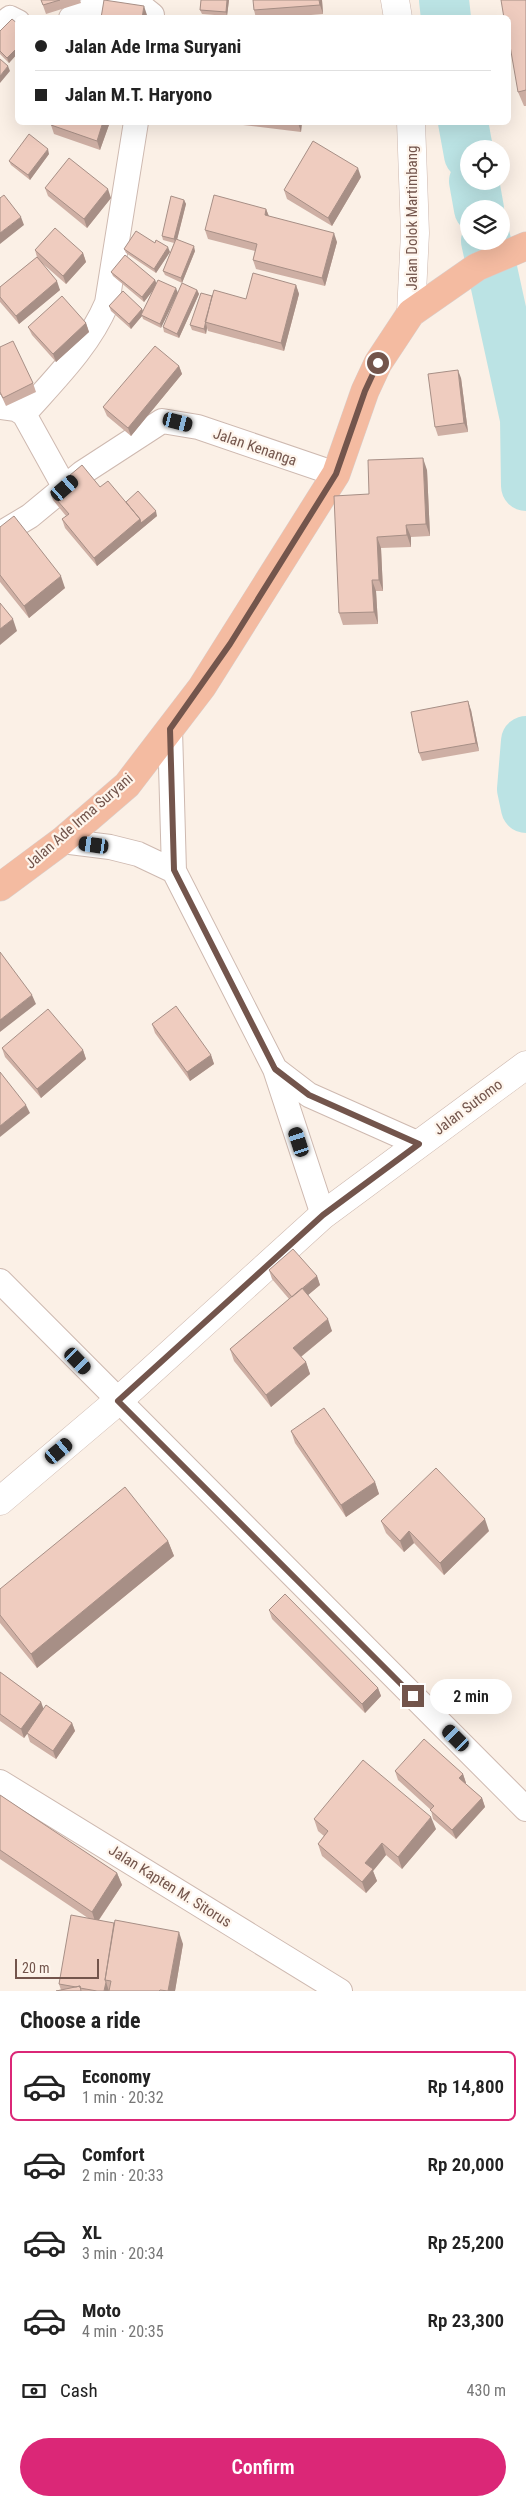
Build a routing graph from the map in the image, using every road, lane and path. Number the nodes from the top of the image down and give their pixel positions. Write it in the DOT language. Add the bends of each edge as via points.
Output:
graph roads {
  1 [pos="111,0"];
  2 [pos="115,0"];
  3 [pos="395,0"];
  4 [pos="78,15"];
  5 [pos="152,15"];
  6 [pos="398,15"];
  7 [pos="15,20"];
  8 [pos="0,26"];
  9 [pos="136,125"];
  10 [pos="411,125"];
  11 [pos="526,246"];
  12 [pos="411,313"];
  13 [pos="0,407"];
  14 [pos="24,414"];
  15 [pos="336,474"];
  16 [pos="65,488"];
  17 [pos="0,534"];
  18 [pos="170,729"];
  19 [pos="62,841"];
  20 [pos="174,870"];
  21 [pos="0,887"];
  22 [pos="526,1065"];
  23 [pos="275,1069"];
  24 [pos="419,1144"];
  25 [pos="323,1215"];
  26 [pos="0,1281"];
  27 [pos="118,1401"];
  28 [pos="0,1501"];
  29 [pos="0,1782"];
  30 [pos="526,1809"];
  31 [pos="340,1991"];
  1 -- 4 [label="street"];
  2 -- 5 [label="street" via="137,3"];
  3 -- 6 [label="street"];
  7 -- 8 [label="street" via="10,18"];
  9 -- 14 [label="street" via="107,303 98,324 80,350"];
  10 -- 12 [label="street, Jalan Dolok Martimbang" via="415,233"];
  11 -- 12 [label="highway" via="477,267"];
  12 -- 15 [label="highway, Jalan Ade Irma Suryani" via="368,384"];
  13 -- 14 [label="street" via="16,409"];
  14 -- 16 [label="street"];
  15 -- 16 [label="street, Jalan Kenanga" via="198,427 162,421 82,473"];
  15 -- 18 [label="highway, Jalan Ade Irma Suryani" via="225,651"];
  16 -- 17 [label="street, Jalan Kenanga" via="30,516"];
  18 -- 19 [label="highway, Jalan Ade Irma Suryani" via="127,785"];
  18 -- 20 [label="street"];
  19 -- 20 [label="street" via="138,854"];
  19 -- 21 [label="highway, Jalan Ade Irma Suryani"];
  20 -- 23 [label="street"];
  22 -- 24 [label="street, Jalan Sutomo"];
  23 -- 24 [label="street" via="309,1095"];
  23 -- 25 [label="street"];
  24 -- 25 [label="street, Jalan Sutomo"];
  25 -- 27 [label="street, Jalan Sutomo"];
  26 -- 27 [label="street"];
  27 -- 28 [label="street, Jalan Sutomo"];
  27 -- 30 [label="street"];
  29 -- 31 [label="street, Jalan Kapten M. Sitorus"];
}
